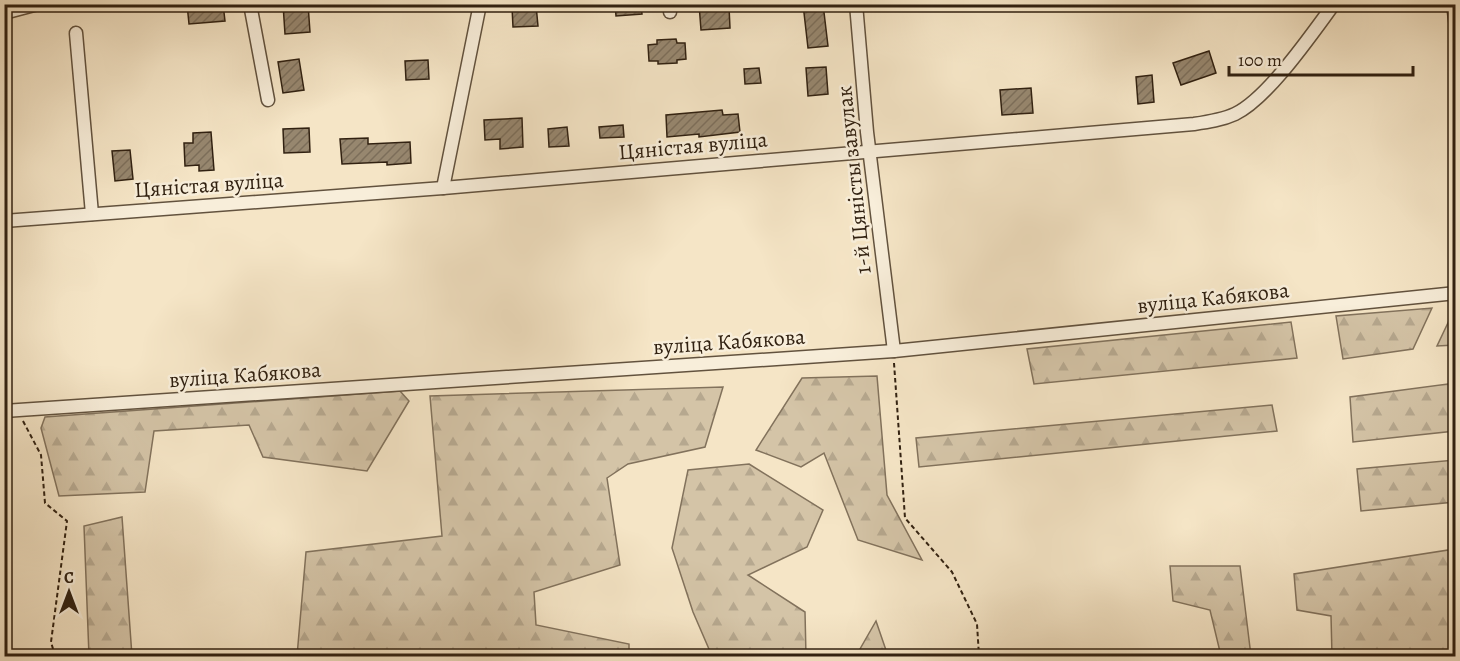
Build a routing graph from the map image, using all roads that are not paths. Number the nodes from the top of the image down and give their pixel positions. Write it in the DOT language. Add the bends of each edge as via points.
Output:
graph roads {
  1 [pos="38,4"];
  2 [pos="250,4"];
  3 [pos="480,4"];
  4 [pos="856,4"];
  5 [pos="1334,4"];
  6 [pos="1453,4"];
  7 [pos="4,13"];
  8 [pos="1455,27"];
  9 [pos="76,33"];
  10 [pos="268,100"];
  11 [pos="869,151"];
  12 [pos="443,188"];
  13 [pos="92,214"];
  14 [pos="4,221"];
  15 [pos="1455,293"];
  16 [pos="894,351"];
  17 [pos="11,411"];
  1 -- 7 [label="street"];
  2 -- 10 [label="street"];
  3 -- 12 [label="street"];
  4 -- 11 [label="street, 1-й Цяністы завулак"];
  5 -- 11 [label="street, Цяністая вуліца" via="1268,87 1244,109 1221,119"];
  6 -- 8 [label="street"];
  9 -- 13 [label="street"];
  11 -- 12 [label="street, Цяністая вуліца"];
  11 -- 16 [label="street, 1-й Цяністы завулак"];
  12 -- 13 [label="street, Цяністая вуліца"];
  13 -- 14 [label="street, Цяністая вуліца"];
  15 -- 16 [label="street, вуліца Кабякова"];
  16 -- 17 [label="street, вуліца Кабякова"];
}
